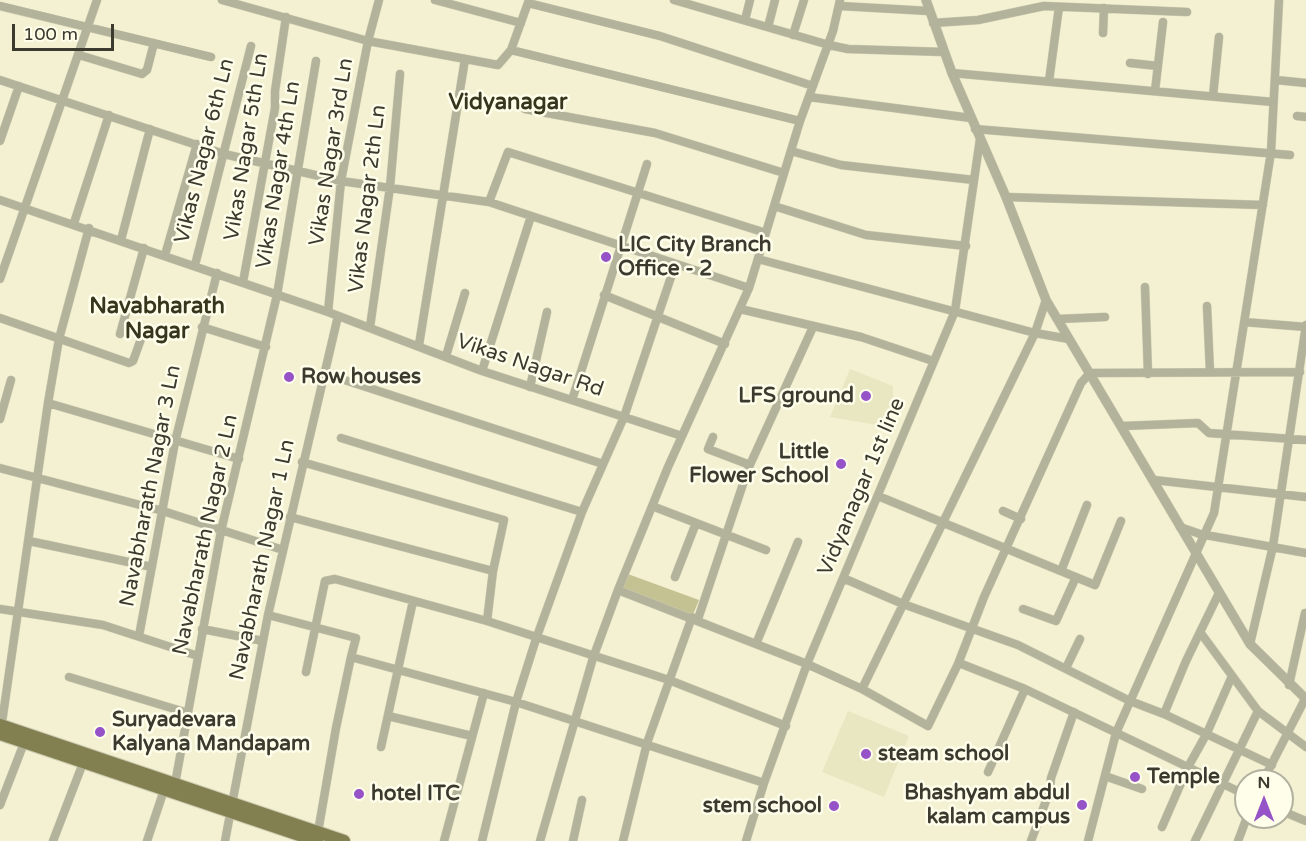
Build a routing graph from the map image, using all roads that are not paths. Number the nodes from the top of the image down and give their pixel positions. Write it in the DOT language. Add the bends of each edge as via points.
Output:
graph roads {
  1 [pos="97,0"];
  2 [pos="222,0"];
  3 [pos="379,0"];
  4 [pos="435,0"];
  5 [pos="674,0"];
  6 [pos="750,0"];
  7 [pos="775,0"];
  8 [pos="804,0"];
  9 [pos="926,0"];
  10 [pos="1279,0"];
  11 [pos="529,2"];
  12 [pos="840,3"];
  13 [pos="0,6"];
  14 [pos="1108,6"];
  15 [pos="1059,7"];
  16 [pos="929,11"];
  17 [pos="1188,12"];
  18 [pos="286,17"];
  19 [pos="745,20"];
  20 [pos="1162,22"];
  21 [pos="521,23"];
  22 [pos="933,23"];
  23 [pos="88,26"];
  24 [pos="768,27"];
  25 [pos="1102,33"];
  26 [pos="793,34"];
  27 [pos="1219,37"];
  28 [pos="368,40"];
  29 [pos="154,43"];
  30 [pos="829,45"];
  31 [pos="251,46"];
  32 [pos="511,50"];
  33 [pos="944,52"];
  34 [pos="79,55"];
  35 [pos="211,57"];
  36 [pos="465,59"];
  37 [pos="316,61"];
  38 [pos="1130,63"];
  39 [pos="1158,66"];
  40 [pos="952,73"];
  41 [pos="400,74"];
  42 [pos="0,80"];
  43 [pos="1276,80"];
  44 [pos="1049,81"];
  45 [pos="1306,83"];
  46 [pos="19,86"];
  47 [pos="813,86"];
  48 [pos="1155,91"];
  49 [pos="1213,96"];
  50 [pos="809,97"];
  51 [pos="64,100"];
  52 [pos="1273,102"];
  53 [pos="525,109"];
  54 [pos="109,115"];
  55 [pos="1297,116"];
  56 [pos="1306,117"];
  57 [pos="971,118"];
  58 [pos="800,121"];
  59 [pos="150,129"];
  60 [pos="975,129"];
  61 [pos="980,139"];
  62 [pos="0,141"];
  63 [pos="196,144"];
  64 [pos="791,151"];
  65 [pos="1271,152"];
  66 [pos="224,154"];
  67 [pos="1290,156"];
  68 [pos="266,163"];
  69 [pos="647,164"];
  70 [pos="297,171"];
  71 [pos="784,173"];
  72 [pos="974,180"];
  73 [pos="341,181"];
  74 [pos="390,187"];
  75 [pos="638,192"];
  76 [pos="445,194"];
  77 [pos="1006,197"];
  78 [pos="0,200"];
  79 [pos="489,202"];
  80 [pos="1263,205"];
  81 [pos="774,206"];
  82 [pos="24,207"];
  83 [pos="531,216"];
  84 [pos="74,223"];
  85 [pos="89,228"];
  86 [pos="766,233"];
  87 [pos="121,240"];
  88 [pos="620,246"];
  89 [pos="966,246"];
  90 [pos="144,248"];
  91 [pos="165,255"];
  92 [pos="758,259"];
  93 [pos="675,265"];
  94 [pos="195,266"];
  95 [pos="217,273"];
  96 [pos="0,279"];
  97 [pos="243,282"];
  98 [pos="1145,287"];
  99 [pos="749,288"];
  100 [pos="465,293"];
  101 [pos="278,295"];
  102 [pos="604,296"];
  103 [pos="1046,300"];
  104 [pos="1208,306"];
  105 [pos="740,309"];
  106 [pos="955,311"];
  107 [pos="328,312"];
  108 [pos="547,312"];
  109 [pos="659,315"];
  110 [pos="338,316"];
  111 [pos="1105,317"];
  112 [pos="0,318"];
  113 [pos="1058,319"];
  114 [pos="1244,322"];
  115 [pos="202,327"];
  116 [pos="370,327"];
  117 [pos="813,327"];
  118 [pos="1306,327"];
  119 [pos="1035,333"];
  120 [pos="120,334"];
  121 [pos="59,339"];
  122 [pos="141,339"];
  123 [pos="1070,339"];
  124 [pos="725,344"];
  125 [pos="419,345"];
  126 [pos="266,347"];
  127 [pos="446,356"];
  128 [pos="933,361"];
  129 [pos="482,371"];
  130 [pos="1238,371"];
  131 [pos="1210,372"];
  132 [pos="1300,372"];
  133 [pos="323,373"];
  134 [pos="1090,373"];
  135 [pos="1148,374"];
  136 [pos="10,380"];
  137 [pos="1302,384"];
  138 [pos="530,387"];
  139 [pos="572,400"];
  140 [pos="48,403"];
  141 [pos="624,417"];
  142 [pos="0,419"];
  143 [pos="1123,426"];
  144 [pos="1226,433"];
  145 [pos="682,436"];
  146 [pos="713,437"];
  147 [pos="1290,437"];
  148 [pos="341,438"];
  149 [pos="1306,440"];
  150 [pos="176,442"];
  151 [pos="239,459"];
  152 [pos="303,462"];
  153 [pos="603,464"];
  154 [pos="750,465"];
  155 [pos="0,468"];
  156 [pos="38,476"];
  157 [pos="1154,480"];
  158 [pos="1219,487"];
  159 [pos="1281,493"];
  160 [pos="878,496"];
  161 [pos="1306,497"];
  162 [pos="1087,505"];
  163 [pos="652,506"];
  164 [pos="163,511"];
  165 [pos="1003,511"];
  166 [pos="582,512"];
  167 [pos="290,517"];
  168 [pos="1021,519"];
  169 [pos="1121,521"];
  170 [pos="696,523"];
  171 [pos="943,523"];
  172 [pos="1179,526"];
  173 [pos="221,531"];
  174 [pos="726,534"];
  175 [pos="1206,535"];
  176 [pos="30,541"];
  177 [pos="798,542"];
  178 [pos="1273,546"];
  179 [pos="283,549"];
  180 [pos="766,549"];
  181 [pos="1007,550"];
  182 [pos="1306,553"];
  183 [pos="1196,558"];
  184 [pos="152,567"];
  185 [pos="493,571"];
  186 [pos="1061,571"];
  187 [pos="675,577"];
  188 [pos="1076,577"];
  189 [pos="843,578"];
  190 [pos="618,590"];
  191 [pos="1219,592"];
  192 [pos="413,601"];
  193 [pos="903,604"];
  194 [pos="0,609"];
  195 [pos="1023,609"];
  196 [pos="20,612"];
  197 [pos="1305,613"];
  198 [pos="268,615"];
  199 [pos="695,618"];
  200 [pos="487,621"];
  201 [pos="315,626"];
  202 [pos="972,628"];
  203 [pos="202,629"];
  204 [pos="1200,632"];
  205 [pos="139,636"];
  206 [pos="536,639"];
  207 [pos="1080,639"];
  208 [pos="263,641"];
  209 [pos="756,644"];
  210 [pos="1250,644"];
  211 [pos="198,656"];
  212 [pos="351,657"];
  213 [pos="593,658"];
  214 [pos="959,663"];
  215 [pos="807,664"];
  216 [pos="399,668"];
  217 [pos="1066,668"];
  218 [pos="306,672"];
  219 [pos="1232,676"];
  220 [pos="69,677"];
  221 [pos="669,681"];
  222 [pos="1289,685"];
  223 [pos="862,689"];
  224 [pos="1025,689"];
  225 [pos="484,693"];
  226 [pos="1306,699"];
  227 [pos="1130,701"];
  228 [pos="516,702"];
  229 [pos="1258,711"];
  230 [pos="1074,712"];
  231 [pos="188,713"];
  232 [pos="1164,714"];
  233 [pos="388,716"];
  234 [pos="574,720"];
  235 [pos="786,726"];
  236 [pos="0,729"];
  237 [pos="1116,733"];
  238 [pos="1207,733"];
  239 [pos="1288,733"];
  240 [pos="472,736"];
  241 [pos="24,743"];
  242 [pos="647,743"];
  243 [pos="381,747"];
  244 [pos="1306,747"];
  245 [pos="1239,748"];
  246 [pos="83,764"];
  247 [pos="1272,765"];
  248 [pos="1188,767"];
  249 [pos="1270,769"];
  250 [pos="988,772"];
  251 [pos="1105,776"];
  252 [pos="764,783"];
  253 [pos="1221,783"];
  254 [pos="169,787"];
  255 [pos="1142,789"];
  256 [pos="1234,789"];
  257 [pos="582,800"];
  258 [pos="0,805"];
  259 [pos="230,808"];
  260 [pos="1162,827"];
  261 [pos="318,837"];
  262 [pos="52,841"];
  263 [pos="147,841"];
  264 [pos="225,841"];
  265 [pos="341,841"];
  266 [pos="444,841"];
  267 [pos="482,841"];
  268 [pos="540,841"];
  269 [pos="573,841"];
  270 [pos="623,841"];
  271 [pos="746,841"];
  272 [pos="1032,841"];
  273 [pos="1088,841"];
  274 [pos="1195,841"];
  1 -- 23 [label="street"];
  2 -- 18 [label="street"];
  3 -- 28 [label="street, Vikas Nagar 3rd Ln"];
  4 -- 21 [label="street"];
  5 -- 19 [label="street"];
  6 -- 19 [label="street"];
  7 -- 24 [label="street"];
  8 -- 26 [label="street"];
  9 -- 16 [label="street"];
  10 -- 43 [label="street"];
  11 -- 21 [label="street"];
  11 -- 47 [label="street" via="660,36"];
  12 -- 16 [label="street"];
  12 -- 30 [label="street"];
  13 -- 23 [label="street"];
  14 -- 15 [label="street"];
  14 -- 17 [label="street"];
  14 -- 25 [label="street"];
  15 -- 22 [label="street"];
  15 -- 44 [label="street"];
  16 -- 22 [label="street"];
  18 -- 28 [label="street"];
  18 -- 68 [label="street, Vikas Nagar 5th Ln"];
  19 -- 24 [label="street"];
  20 -- 39 [label="street"];
  21 -- 32 [label="street"];
  22 -- 33 [label="street"];
  23 -- 29 [label="street"];
  23 -- 34 [label="street"];
  24 -- 26 [label="street"];
  26 -- 30 [label="street"];
  27 -- 49 [label="street"];
  28 -- 36 [label="street"];
  28 -- 73 [label="street, Vikas Nagar 3rd Ln"];
  29 -- 34 [label="street" via="147,70 142,74"];
  29 -- 35 [label="street"];
  30 -- 33 [label="street"];
  30 -- 47 [label="street"];
  31 -- 66 [label="street, Vikas Nagar 6th Ln"];
  32 -- 36 [label="street" via="498,65"];
  32 -- 58 [label="street"];
  33 -- 40 [label="street"];
  34 -- 51 [label="street"];
  36 -- 76 [label="street"];
  37 -- 70 [label="street, Vikas Nagar 4th Ln"];
  38 -- 39 [label="street"];
  39 -- 48 [label="street"];
  40 -- 44 [label="street"];
  40 -- 57 [label="street"];
  41 -- 74 [label="street, Vikas Nagar 2th Ln"];
  42 -- 46 [label="street"];
  43 -- 45 [label="street"];
  43 -- 52 [label="street"];
  44 -- 48 [label="street"];
  46 -- 51 [label="street"];
  46 -- 62 [label="street"];
  47 -- 50 [label="street"];
  48 -- 49 [label="street"];
  49 -- 52 [label="street"];
  50 -- 57 [label="street"];
  50 -- 58 [label="street"];
  51 -- 54 [label="street"];
  51 -- 82 [label="street"];
  52 -- 65 [label="street"];
  53 -- 71 [label="street" via="655,133"];
  54 -- 59 [label="street"];
  54 -- 84 [label="street"];
  55 -- 56 [label="street"];
  57 -- 60 [label="street"];
  58 -- 64 [label="street"];
  59 -- 63 [label="street"];
  59 -- 87 [label="street"];
  60 -- 61 [label="street"];
  60 -- 65 [label="street"];
  61 -- 72 [label="street, Vidyanagar 1st line"];
  61 -- 77 [label="street"];
  63 -- 66 [label="street"];
  63 -- 91 [label="street"];
  64 -- 71 [label="street"];
  64 -- 72 [label="street" via="841,165"];
  65 -- 67 [label="street"];
  65 -- 80 [label="street"];
  66 -- 68 [label="street"];
  66 -- 94 [label="street, Vikas Nagar 6th Ln"];
  68 -- 70 [label="street"];
  68 -- 97 [label="street, Vikas Nagar 5th Ln"];
  69 -- 75 [label="street"];
  70 -- 73 [label="street"];
  70 -- 101 [label="street, Vikas Nagar 4th Ln"];
  71 -- 81 [label="street"];
  72 -- 89 [label="street, Vidyanagar 1st line"];
  73 -- 74 [label="street"];
  73 -- 107 [label="street, Vikas Nagar 3rd Ln"];
  74 -- 76 [label="street"];
  74 -- 116 [label="street, Vikas Nagar 2th Ln"];
  75 -- 79 [label="street" via="508,152"];
  75 -- 86 [label="street"];
  75 -- 88 [label="street"];
  76 -- 79 [label="street"];
  76 -- 125 [label="street"];
  77 -- 80 [label="street"];
  77 -- 103 [label="street"];
  78 -- 82 [label="street, Vikas Nagar Rd"];
  79 -- 83 [label="street"];
  80 -- 114 [label="street"];
  81 -- 86 [label="street"];
  81 -- 89 [label="street" via="866,235"];
  82 -- 84 [label="street, Vikas Nagar Rd"];
  82 -- 96 [label="street"];
  83 -- 88 [label="street"];
  83 -- 129 [label="street"];
  84 -- 85 [label="street, Vikas Nagar Rd"];
  85 -- 87 [label="street, Vikas Nagar Rd"];
  85 -- 121 [label="street"];
  86 -- 92 [label="street"];
  87 -- 90 [label="street, Vikas Nagar Rd"];
  88 -- 93 [label="street"];
  88 -- 102 [label="street"];
  89 -- 106 [label="street, Vidyanagar 1st line"];
  90 -- 91 [label="street, Vikas Nagar Rd"];
  90 -- 120 [label="street"];
  91 -- 94 [label="street, Vikas Nagar Rd"];
  92 -- 99 [label="street"];
  92 -- 106 [label="street"];
  93 -- 99 [label="street"];
  93 -- 109 [label="street"];
  94 -- 95 [label="street, Vikas Nagar Rd"];
  95 -- 97 [label="street, Vikas Nagar Rd"];
  95 -- 115 [label="street, Navabharath Nagar 3 Ln"];
  97 -- 101 [label="street, Vikas Nagar Rd"];
  98 -- 135 [label="street"];
  99 -- 105 [label="street"];
  100 -- 127 [label="street"];
  101 -- 107 [label="street, Vikas Nagar Rd"];
  101 -- 126 [label="street, Navabharath Nagar 2 Ln"];
  102 -- 109 [label="street"];
  102 -- 139 [label="street"];
  103 -- 113 [label="street"];
  103 -- 119 [label="street"];
  104 -- 131 [label="street"];
  105 -- 117 [label="street"];
  105 -- 124 [label="street"];
  106 -- 119 [label="street"];
  106 -- 128 [label="street, Vidyanagar 1st line"];
  107 -- 110 [label="street, Vikas Nagar Rd"];
  108 -- 138 [label="street"];
  109 -- 124 [label="street"];
  109 -- 141 [label="street"];
  110 -- 116 [label="street, Vikas Nagar Rd"];
  110 -- 133 [label="street, Navabharath Nagar 1 Ln"];
  111 -- 113 [label="street"];
  112 -- 121 [label="street"];
  113 -- 123 [label="street"];
  114 -- 118 [label="street"];
  114 -- 130 [label="street"];
  115 -- 126 [label="street"];
  115 -- 150 [label="street, Navabharath Nagar 3 Ln"];
  116 -- 125 [label="street, Vikas Nagar Rd"];
  117 -- 128 [label="street" via="861,337"];
  117 -- 154 [label="street"];
  118 -- 132 [label="street"];
  119 -- 123 [label="street"];
  119 -- 171 [label="street"];
  121 -- 122 [label="street" via="131,363"];
  121 -- 140 [label="street"];
  123 -- 134 [label="street"];
  124 -- 145 [label="street"];
  125 -- 127 [label="street, Vikas Nagar Rd"];
  126 -- 151 [label="street, Navabharath Nagar 2 Ln"];
  127 -- 129 [label="street, Vikas Nagar Rd"];
  128 -- 160 [label="street, Vidyanagar 1st line"];
  129 -- 138 [label="street, Vikas Nagar Rd"];
  130 -- 131 [label="street"];
  130 -- 132 [label="street"];
  130 -- 144 [label="street"];
  131 -- 135 [label="street"];
  132 -- 137 [label="street"];
  133 -- 152 [label="street, Navabharath Nagar 1 Ln"];
  133 -- 153 [label="street"];
  134 -- 135 [label="street"];
  134 -- 143 [label="street"];
  134 -- 168 [label="street" via="1081,383"];
  136 -- 142 [label="street"];
  137 -- 147 [label="street"];
  138 -- 139 [label="street, Vikas Nagar Rd"];
  139 -- 141 [label="street, Vikas Nagar Rd"];
  140 -- 150 [label="street"];
  140 -- 156 [label="street"];
  141 -- 145 [label="street"];
  141 -- 153 [label="street, Vikas Nagar Rd"];
  143 -- 144 [label="street" via="1198,423 1209,434"];
  143 -- 157 [label="street"];
  144 -- 147 [label="street"];
  144 -- 158 [label="street"];
  145 -- 163 [label="street"];
  146 -- 154 [label="street" via="708,449"];
  147 -- 149 [label="street"];
  147 -- 159 [label="street"];
  148 -- 166 [label="street"];
  150 -- 151 [label="street"];
  150 -- 164 [label="street, Navabharath Nagar 3 Ln"];
  151 -- 173 [label="street, Navabharath Nagar 2 Ln"];
  152 -- 167 [label="street, Navabharath Nagar 1 Ln"];
  152 -- 185 [label="street" via="504,520"];
  153 -- 166 [label="street, Vikas Nagar Rd"];
  154 -- 174 [label="street"];
  155 -- 156 [label="street"];
  156 -- 164 [label="street"];
  156 -- 176 [label="street"];
  157 -- 158 [label="street"];
  157 -- 172 [label="street"];
  158 -- 159 [label="street"];
  158 -- 175 [label="street"];
  159 -- 161 [label="street"];
  159 -- 178 [label="street"];
  160 -- 171 [label="street"];
  160 -- 189 [label="street, Vidyanagar 1st line"];
  162 -- 186 [label="street"];
  163 -- 170 [label="street"];
  163 -- 190 [label="street"];
  164 -- 173 [label="street"];
  164 -- 184 [label="street, Navabharath Nagar 3 Ln"];
  165 -- 168 [label="street"];
  166 -- 206 [label="street, Vikas Nagar Rd"];
  167 -- 179 [label="street, Navabharath Nagar 1 Ln"];
  167 -- 185 [label="street"];
  168 -- 181 [label="street"];
  169 -- 188 [label="street" via="1095,585"];
  170 -- 174 [label="street"];
  170 -- 187 [label="street"];
  171 -- 181 [label="street"];
  171 -- 193 [label="street"];
  172 -- 175 [label="street"];
  172 -- 183 [label="street"];
  173 -- 179 [label="street"];
  173 -- 203 [label="street, Navabharath Nagar 2 Ln"];
  174 -- 180 [label="street"];
  174 -- 199 [label="street"];
  175 -- 178 [label="street"];
  175 -- 183 [label="street"];
  176 -- 184 [label="street"];
  176 -- 196 [label="street"];
  177 -- 209 [label="street"];
  178 -- 182 [label="street"];
  178 -- 210 [label="street"];
  179 -- 198 [label="street, Navabharath Nagar 1 Ln"];
  181 -- 186 [label="street"];
  181 -- 202 [label="street"];
  183 -- 191 [label="street"];
  183 -- 227 [label="street"];
  184 -- 205 [label="street, Navabharath Nagar 3 Ln"];
  185 -- 200 [label="street"];
  186 -- 188 [label="street"];
  188 -- 195 [label="street" via="1056,621"];
  189 -- 193 [label="street"];
  189 -- 215 [label="street, Vidyanagar 1st line"];
  190 -- 199 [label="street"];
  190 -- 213 [label="street"];
  191 -- 204 [label="street"];
  191 -- 210 [label="street"];
  192 -- 200 [label="street"];
  192 -- 201 [label="street" via="330,579 325,581"];
  192 -- 216 [label="street"];
  193 -- 202 [label="street"];
  193 -- 223 [label="street"];
  194 -- 196 [label="street"];
  196 -- 205 [label="street" via="104,625"];
  196 -- 236 [label="street"];
  197 -- 222 [label="street"];
  198 -- 201 [label="street"];
  198 -- 208 [label="street, Navabharath Nagar 1 Ln"];
  199 -- 209 [label="street"];
  199 -- 221 [label="street"];
  200 -- 206 [label="street"];
  201 -- 212 [label="street" via="356,638"];
  201 -- 218 [label="street"];
  202 -- 214 [label="street"];
  202 -- 217 [label="street"];
  203 -- 208 [label="street"];
  203 -- 211 [label="street, Navabharath Nagar 2 Ln"];
  204 -- 219 [label="street"];
  204 -- 232 [label="street"];
  205 -- 211 [label="street"];
  206 -- 213 [label="street"];
  206 -- 228 [label="street, Vikas Nagar Rd"];
  207 -- 217 [label="street"];
  208 -- 259 [label="street, Navabharath Nagar 1 Ln"];
  209 -- 215 [label="street"];
  210 -- 222 [label="street"];
  211 -- 231 [label="street, Navabharath Nagar 2 Ln"];
  212 -- 216 [label="street"];
  212 -- 261 [label="street"];
  213 -- 221 [label="street"];
  213 -- 234 [label="street"];
  214 -- 223 [label="street" via="928,726"];
  214 -- 224 [label="street"];
  215 -- 223 [label="street"];
  215 -- 235 [label="street, Vidyanagar 1st line"];
  216 -- 225 [label="street"];
  216 -- 233 [label="street"];
  217 -- 227 [label="street"];
  219 -- 229 [label="street"];
  219 -- 238 [label="street"];
  220 -- 231 [label="street"];
  221 -- 235 [label="street"];
  221 -- 242 [label="street"];
  222 -- 226 [label="street"];
  224 -- 230 [label="street"];
  224 -- 250 [label="street"];
  225 -- 228 [label="street"];
  225 -- 240 [label="street"];
  226 -- 239 [label="street"];
  227 -- 232 [label="street"];
  227 -- 237 [label="street"];
  228 -- 234 [label="street"];
  228 -- 267 [label="street, Vikas Nagar Rd"];
  229 -- 239 [label="street"];
  229 -- 245 [label="street"];
  230 -- 237 [label="street"];
  230 -- 272 [label="street"];
  231 -- 254 [label="street, Navabharath Nagar 2 Ln"];
  232 -- 238 [label="street"];
  233 -- 240 [label="street"];
  233 -- 243 [label="street"];
  234 -- 242 [label="street"];
  234 -- 268 [label="street"];
  235 -- 252 [label="street, Vidyanagar 1st line"];
  236 -- 241 [label="main road"];
  236 -- 254 [label="main road"];
  237 -- 248 [label="street"];
  237 -- 251 [label="street"];
  238 -- 245 [label="street"];
  238 -- 248 [label="street"];
  239 -- 244 [label="street"];
  239 -- 247 [label="street"];
  240 -- 266 [label="street"];
  241 -- 246 [label="main road"];
  241 -- 258 [label="street"];
  242 -- 252 [label="street"];
  242 -- 270 [label="street"];
  245 -- 247 [label="street"];
  245 -- 253 [label="street"];
  246 -- 254 [label="main road"];
  246 -- 262 [label="street"];
  247 -- 249 [label="street"];
  248 -- 253 [label="street"];
  248 -- 260 [label="street"];
  251 -- 255 [label="street"];
  251 -- 273 [label="street"];
  252 -- 271 [label="street, Vidyanagar 1st line"];
  253 -- 256 [label="street"];
  253 -- 274 [label="street"];
  254 -- 259 [label="main road"];
  254 -- 263 [label="street, Navabharath Nagar 2 Ln"];
  257 -- 269 [label="street"];
  259 -- 261 [label="main road"];
  259 -- 264 [label="street, Navabharath Nagar 1 Ln"];
  261 -- 265 [label="main road"];
}
